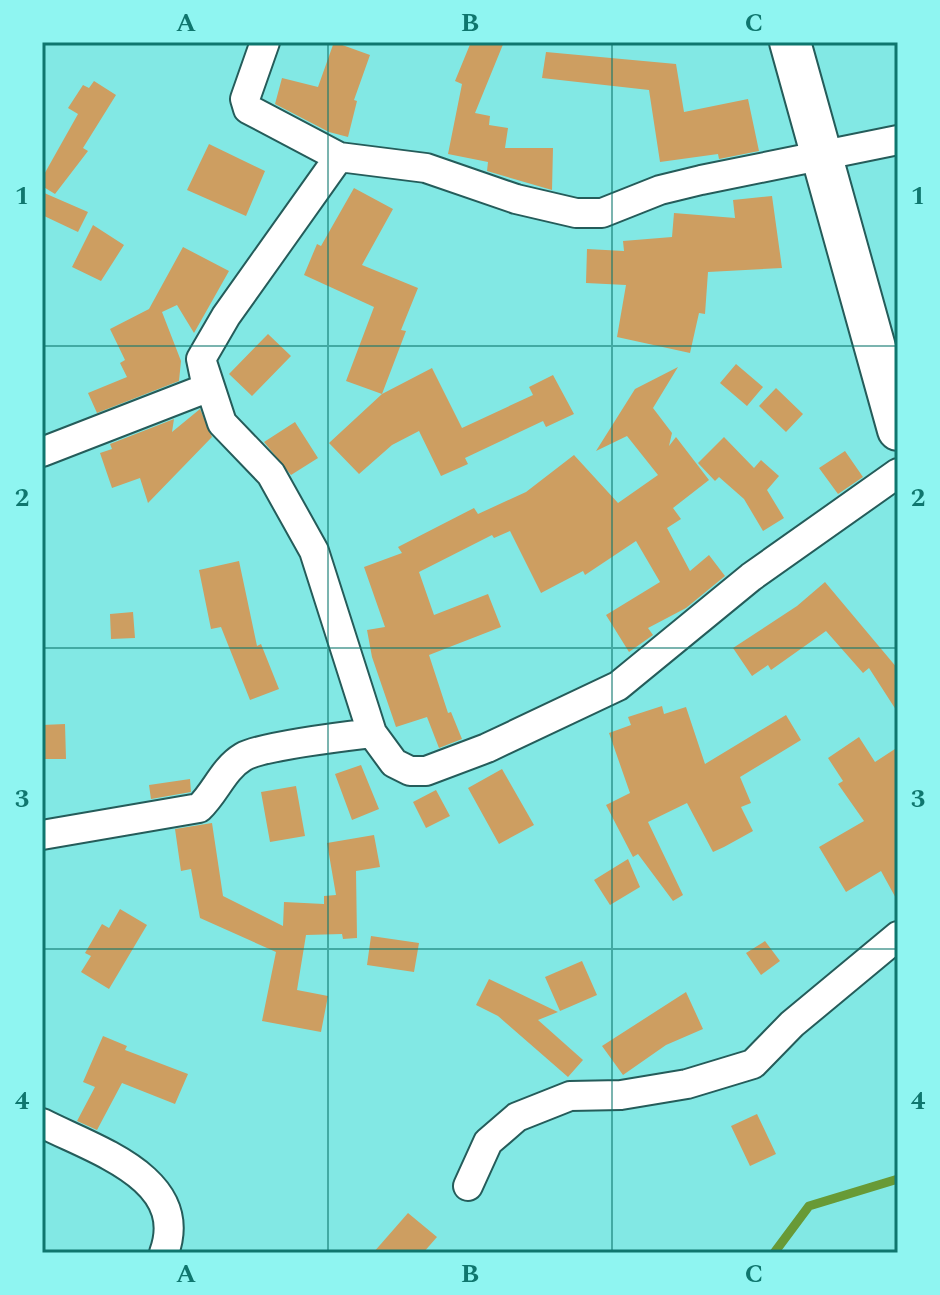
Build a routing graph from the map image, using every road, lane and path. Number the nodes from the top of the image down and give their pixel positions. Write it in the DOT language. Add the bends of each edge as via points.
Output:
graph roads {
  1 [pos="265,42"];
  2 [pos="790,42"];
  3 [pos="898,140"];
  4 [pos="822,153"];
  5 [pos="339,157"];
  6 [pos="201,359"];
  7 [pos="898,430"];
  8 [pos="42,452"];
  9 [pos="898,473"];
  10 [pos="372,733"];
  11 [pos="42,835"];
  12 [pos="898,936"];
  13 [pos="42,1123"];
  14 [pos="468,1186"];
  15 [pos="164,1253"];
  1 -- 5 [label="street" via="245,99 248,109"];
  2 -- 4 [label="street"];
  3 -- 4 [label="street"];
  4 -- 5 [label="street" via="660,190 602,213 576,213 516,199 426,168"];
  4 -- 7 [label="street"];
  5 -- 6 [label="street"];
  6 -- 8 [label="street" via="207,388"];
  6 -- 10 [label="street" via="222,423 271,474 314,551"];
  9 -- 10 [label="street" via="751,577 618,686 426,771 394,763"];
  10 -- 11 [label="street" via="246,754 199,808"];
  12 -- 14 [label="street" via="792,1024 753,1064 687,1084 621,1095 570,1096 517,1117 488,1142"];
  13 -- 15 [label="street" via="151,1182 166,1207 169,1240"];
}
